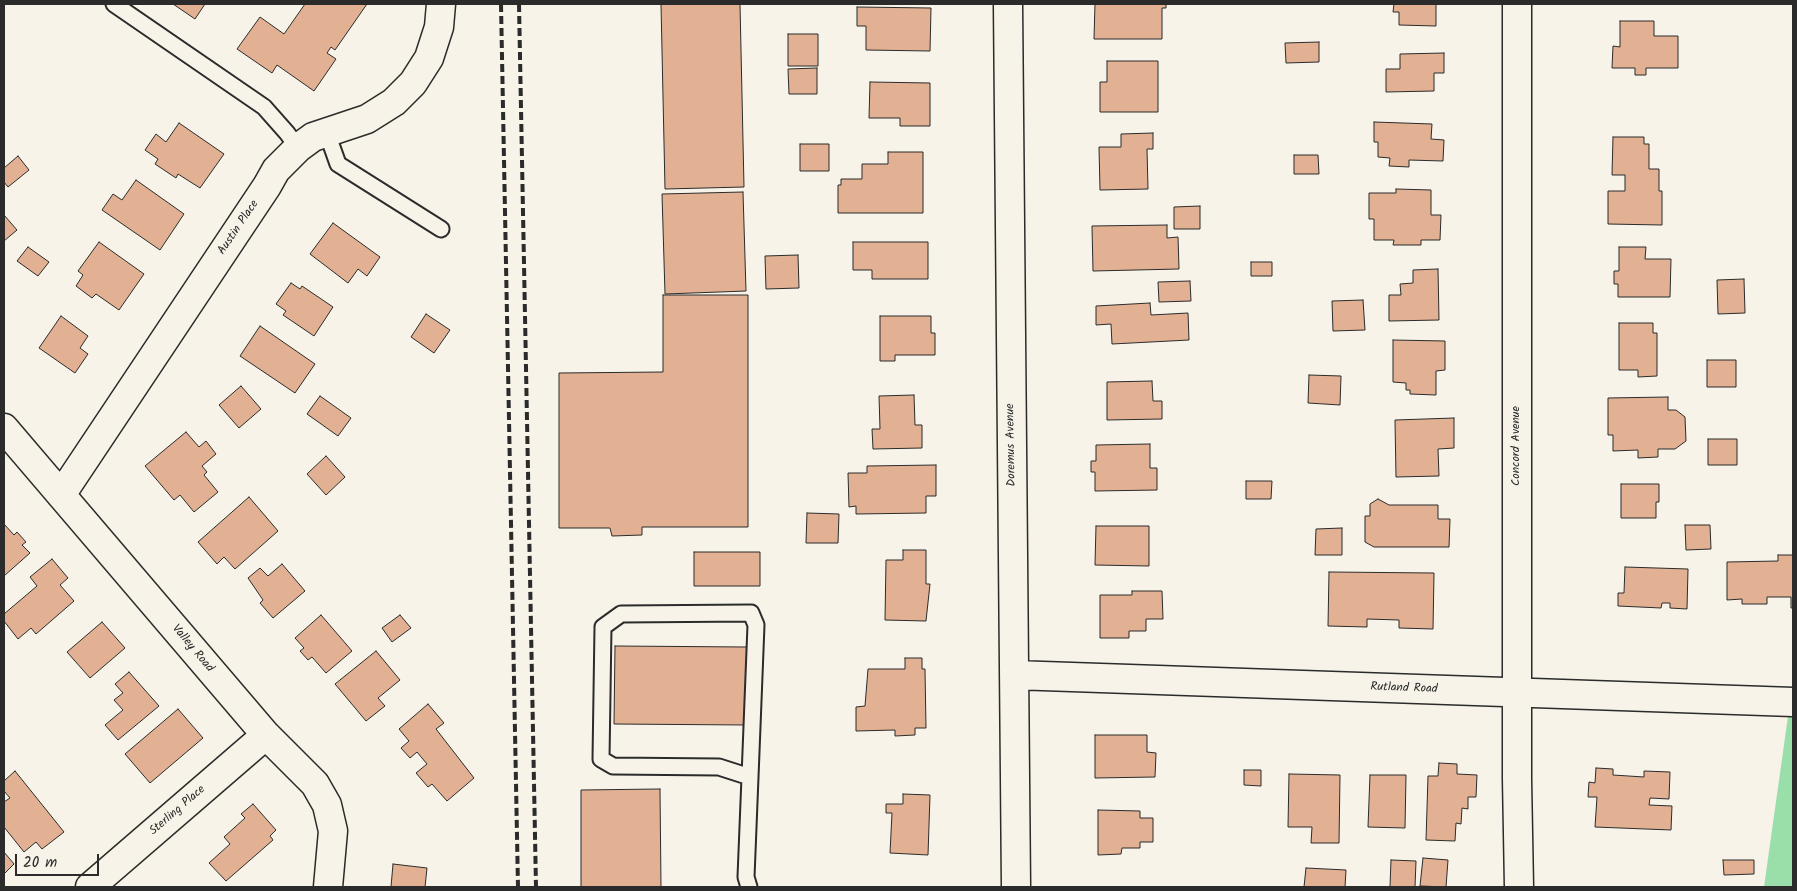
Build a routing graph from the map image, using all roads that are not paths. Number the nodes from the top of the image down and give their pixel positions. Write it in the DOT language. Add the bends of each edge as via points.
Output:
graph roads {
  1 [pos="114,4"];
  2 [pos="441,4"];
  3 [pos="1008,4"];
  4 [pos="1517,4"];
  5 [pos="327,133"];
  6 [pos="298,148"];
  7 [pos="441,230"];
  8 [pos="4,428"];
  9 [pos="61,494"];
  10 [pos="1014,675"];
  11 [pos="1517,693"];
  12 [pos="1793,702"];
  13 [pos="266,735"];
  14 [pos="750,777"];
  15 [pos="90,887"];
  16 [pos="328,887"];
  17 [pos="749,887"];
  18 [pos="1016,887"];
  19 [pos="1519,887"];
  1 -- 6 [label="lane" via="264,107"];
  2 -- 5 [label="street, Austin Place" via="439,27 429,58 413,82 394,102 367,119"];
  3 -- 10 [label="street, Doremus Avenue"];
  4 -- 11 [label="street, Concord Avenue"];
  5 -- 6 [label="street, Austin Place" via="313,137"];
  5 -- 7 [label="lane" via="338,164"];
  6 -- 9 [label="street, Austin Place" via="276,170"];
  8 -- 9 [label="street, Valley Road"];
  9 -- 13 [label="street, Valley Road"];
  10 -- 11 [label="street, Rutland Road"];
  10 -- 18 [label="street, Doremus Avenue"];
  11 -- 12 [label="street, Rutland Road"];
  11 -- 19 [label="street, Concord Avenue"];
  13 -- 15 [label="street, Sterling Place"];
  13 -- 16 [label="street, Valley Road" via="315,784 327,805 333,831"];
  14 -- 14 [label="lane" via="719,767 613,766 601,759 603,627 621,614 751,613 756,625"];
  14 -- 17 [label="lane" via="746,877"];
}
